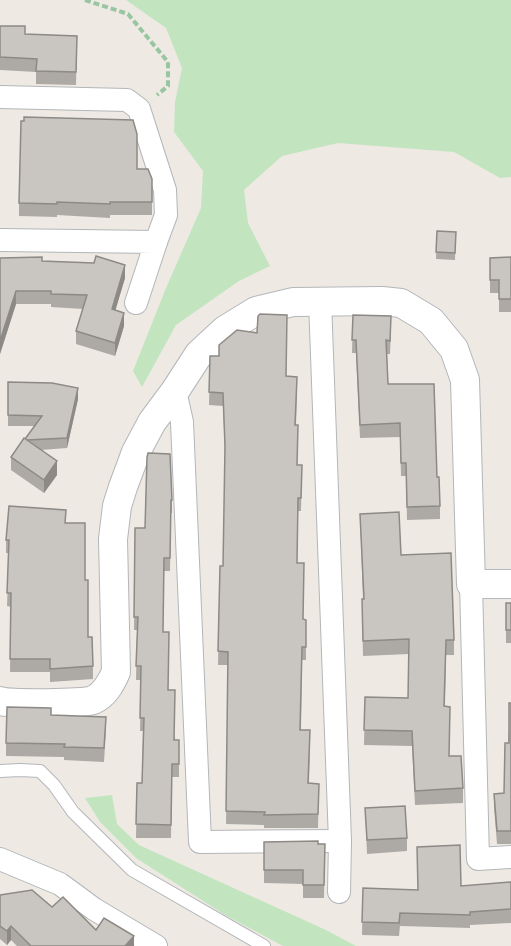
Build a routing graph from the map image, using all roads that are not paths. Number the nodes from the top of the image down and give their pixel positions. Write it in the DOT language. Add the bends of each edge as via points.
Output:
graph roads {
  1 [pos="0,97"];
  2 [pos="0,240"];
  3 [pos="156,242"];
  4 [pos="320,301"];
  5 [pos="136,303"];
  6 [pos="175,391"];
  7 [pos="471,584"];
  8 [pos="511,584"];
  9 [pos="0,701"];
  10 [pos="0,771"];
  11 [pos="340,841"];
  12 [pos="511,857"];
  13 [pos="0,859"];
  14 [pos="339,892"];
  15 [pos="156,946"];
  16 [pos="264,946"];
  1 -- 3 [label="street" via="127,100 139,109 165,190 166,215"];
  2 -- 3 [label="street"];
  3 -- 5 [label="street"];
  4 -- 6 [label="street" via="293,302 256,311 225,330 199,354"];
  4 -- 7 [label="street" via="401,303 431,321 454,349 465,380"];
  4 -- 11 [label="street"];
  6 -- 9 [label="street" via="136,452 117,506 113,539 116,672 109,687 92,701"];
  6 -- 11 [label="street" via="182,422 200,842"];
  7 -- 8 [label="street"];
  7 -- 12 [label="street" via="478,859"];
  10 -- 16 [label="lane" via="40,771 73,812 132,870"];
  11 -- 14 [label="street"];
  13 -- 15 [label="street" via="60,884"];
}
